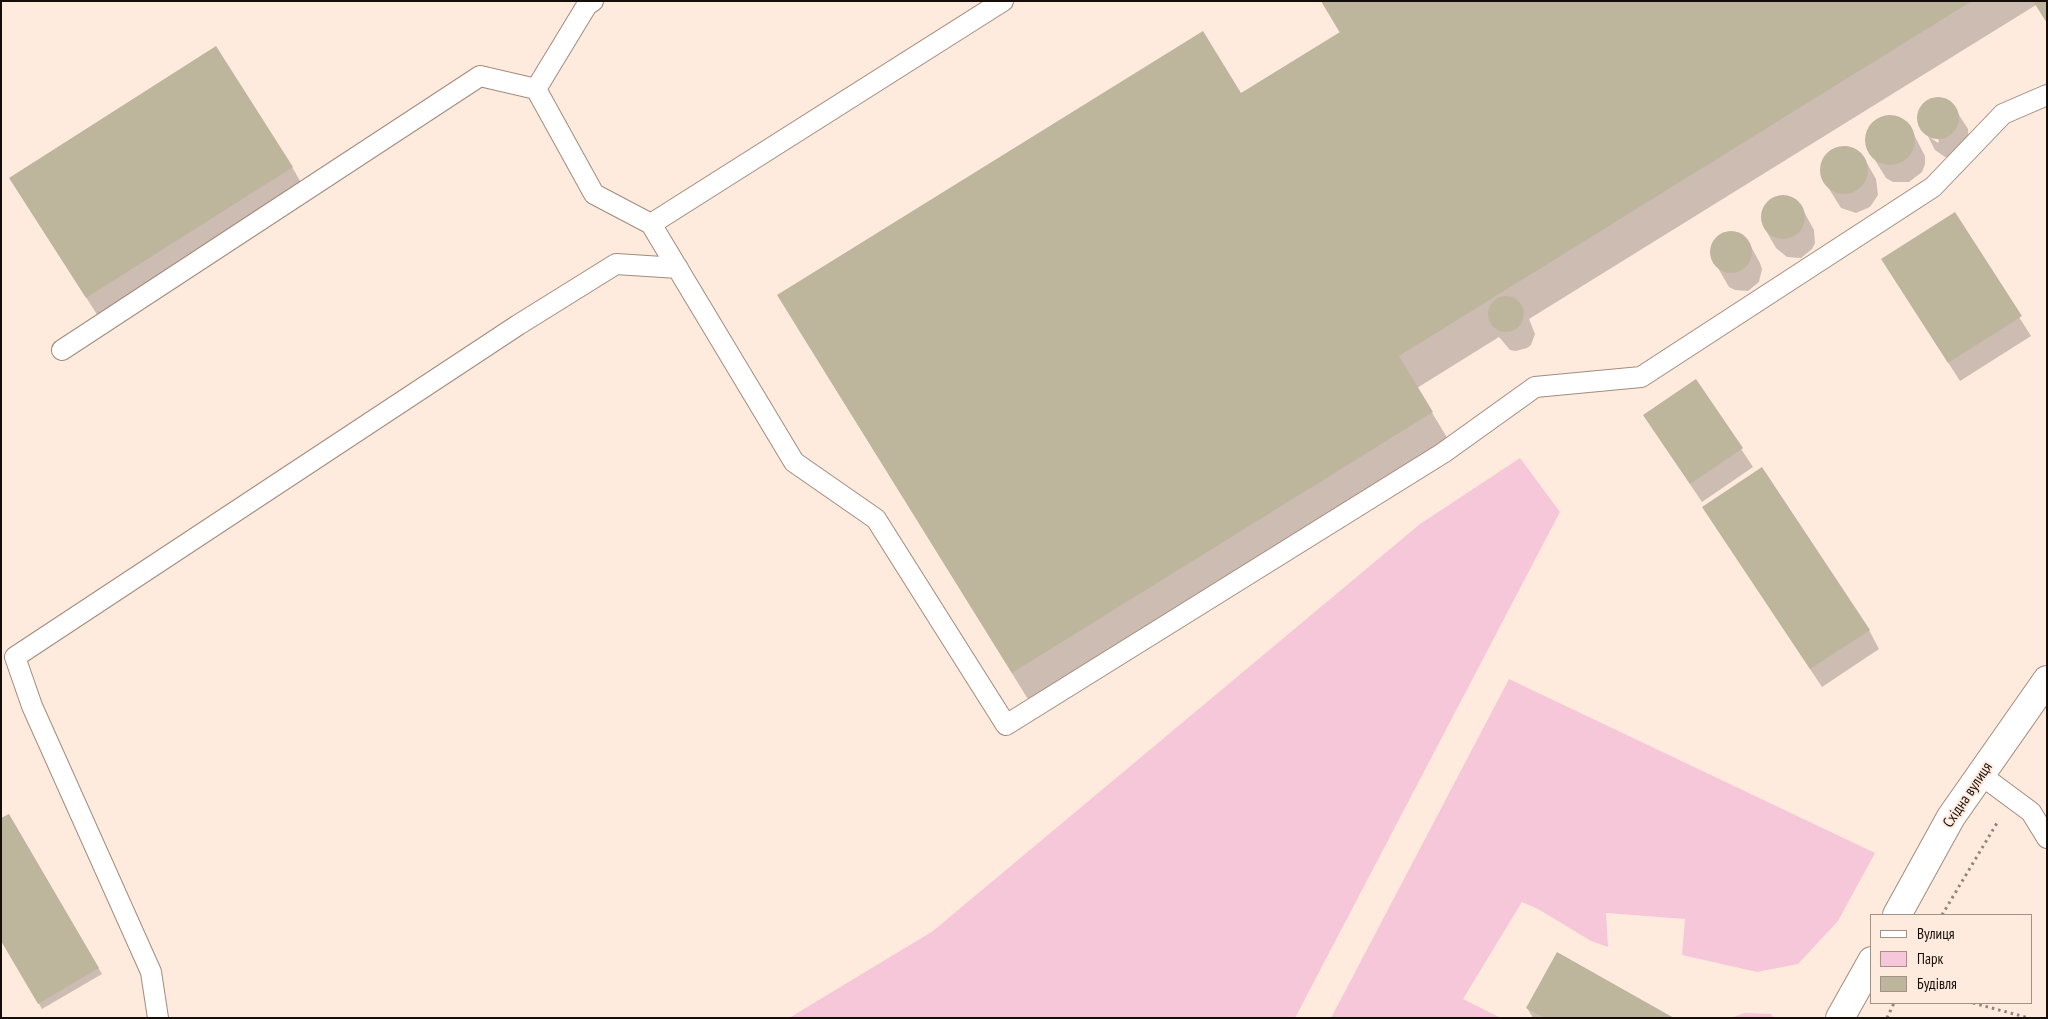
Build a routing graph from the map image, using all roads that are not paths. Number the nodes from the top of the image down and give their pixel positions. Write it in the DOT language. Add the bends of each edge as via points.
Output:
graph roads {
  1 [pos="593,1"];
  2 [pos="1003,1"];
  3 [pos="536,88"];
  4 [pos="2047,95"];
  5 [pos="651,224"];
  6 [pos="678,268"];
  7 [pos="62,350"];
  8 [pos="2047,680"];
  9 [pos="1980,775"];
  10 [pos="2047,838"];
  11 [pos="1898,914"];
  12 [pos="1870,964"];
  13 [pos="158,1018"];
  14 [pos="1840,1018"];
  1 -- 3 [label="lane" via="587,5"];
  2 -- 5 [label="lane"];
  3 -- 5 [label="lane" via="594,194"];
  3 -- 7 [label="lane" via="480,76"];
  4 -- 6 [label="lane" via="2003,114 1933,187 1641,377 1535,387 1443,453 1006,725 876,519 794,462"];
  5 -- 6 [label="lane"];
  6 -- 13 [label="lane" via="616,264 15,658 32,706 152,972"];
  8 -- 9 [label="main road, Східна вулиця"];
  9 -- 10 [label="lane" via="2031,812"];
  9 -- 11 [label="main road, Східна вулиця" via="1951,817"];
  12 -- 14 [label="main road"];
}
